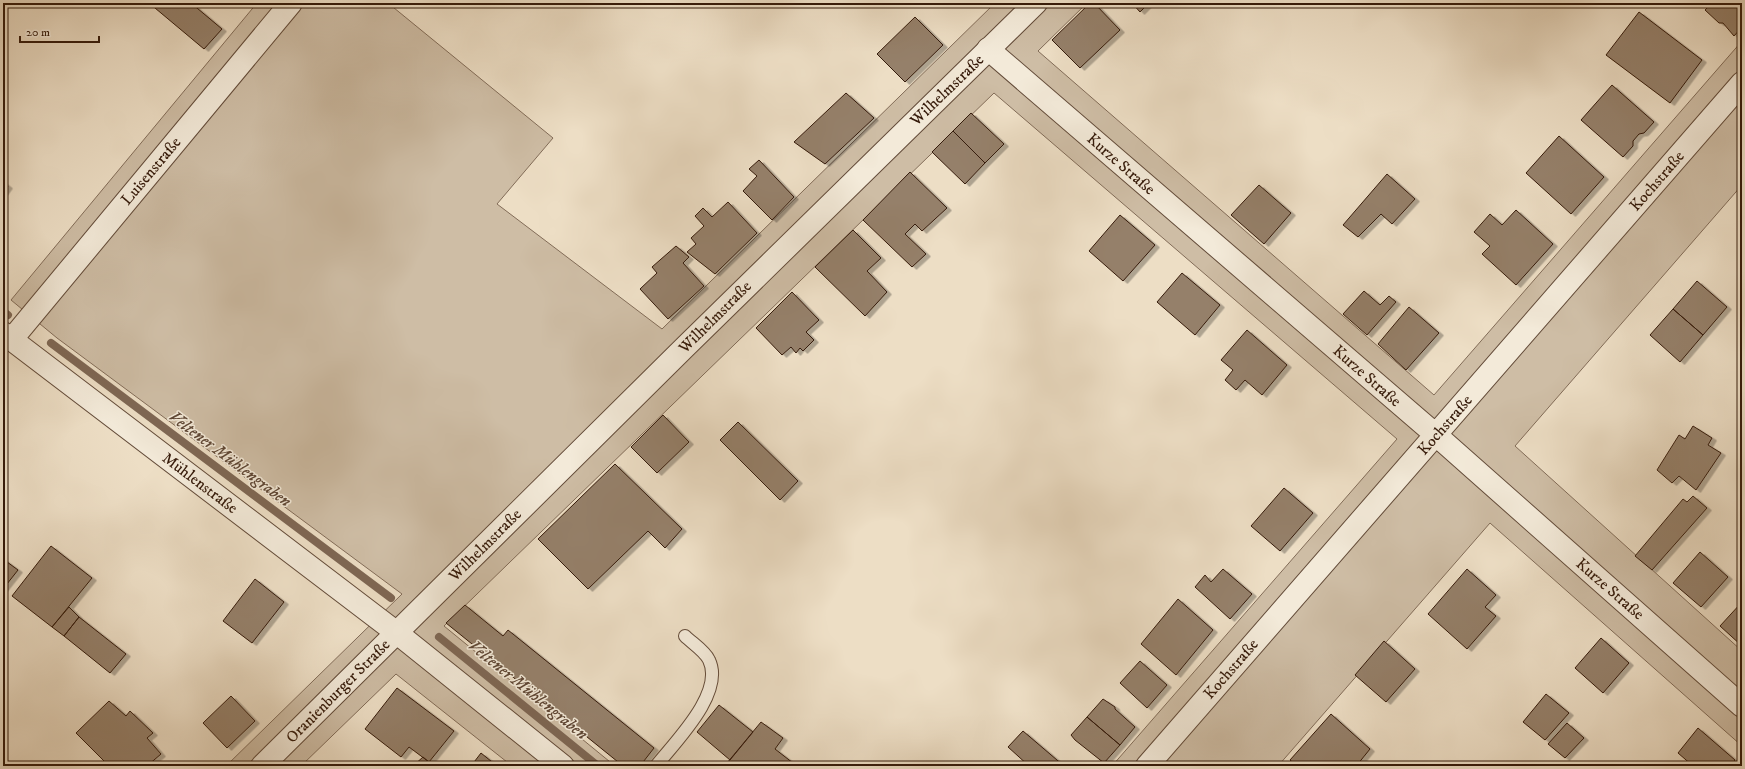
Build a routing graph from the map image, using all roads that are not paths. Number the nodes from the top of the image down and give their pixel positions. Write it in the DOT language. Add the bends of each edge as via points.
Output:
graph roads {
  1 [pos="290,3"];
  2 [pos="1036,3"];
  3 [pos="988,49"];
  4 [pos="1742,83"];
  5 [pos="7,336"];
  6 [pos="1436,435"];
  7 [pos="397,633"];
  8 [pos="685,636"];
  9 [pos="1742,706"];
  10 [pos="262,766"];
  11 [pos="563,766"];
  12 [pos="656,766"];
  13 [pos="1147,766"];
  1 -- 5 [label="street, Luisenstraße"];
  2 -- 3 [label="street, Wilhelmstraße"];
  3 -- 6 [label="street, Kurze Straße"];
  3 -- 7 [label="street, Wilhelmstraße"];
  4 -- 6 [label="street, Kochstraße"];
  5 -- 7 [label="street, Mühlenstraße"];
  6 -- 9 [label="street, Kurze Straße"];
  6 -- 13 [label="street, Kochstraße"];
  7 -- 10 [label="street, Oranienburger Straße"];
  7 -- 11 [label="street, Mühlenstraße"];
  8 -- 12 [label="lane" via="709,660 712,674 708,695"];
}
